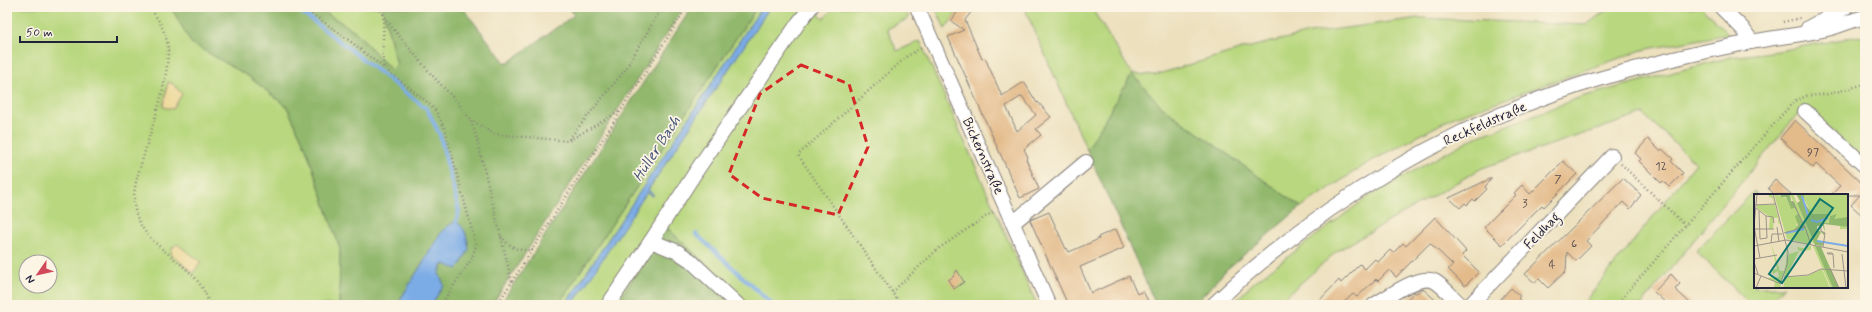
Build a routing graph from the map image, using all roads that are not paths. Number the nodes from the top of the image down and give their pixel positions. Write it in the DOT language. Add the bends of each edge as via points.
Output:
graph roads {
  1 [pos="811,7"];
  2 [pos="918,7"];
  3 [pos="1721,7"];
  4 [pos="1846,7"];
  5 [pos="1862,7"];
  6 [pos="1865,12"];
  7 [pos="1865,17"];
  8 [pos="1799,33"];
  9 [pos="1752,42"];
  10 [pos="1805,111"];
  11 [pos="1612,156"];
  12 [pos="1086,162"];
  13 [pos="1865,166"];
  14 [pos="1013,223"];
  15 [pos="651,241"];
  16 [pos="608,305"];
  17 [pos="738,305"];
  18 [pos="1049,305"];
  19 [pos="1213,305"];
  20 [pos="1374,305"];
  21 [pos="1461,305"];
  22 [pos="1470,305"];
  1 -- 15 [label="street" via="699,167"];
  2 -- 14 [label="street, Bickernstraße"];
  3 -- 9 [label="street"];
  4 -- 8 [label="street, Reckfeldstraße"];
  5 -- 6 [label="street"];
  7 -- 8 [label="street, Reckfeldstraße" via="1827,29"];
  8 -- 9 [label="street, Reckfeldstraße"];
  9 -- 19 [label="street, Reckfeldstraße" via="1691,54 1599,79 1513,110 1430,148 1355,192 1272,253"];
  10 -- 13 [label="street"];
  11 -- 22 [label="street, Feldhag"];
  12 -- 14 [label="street"];
  14 -- 18 [label="street, Bickernstraße"];
  15 -- 16 [label="street"];
  15 -- 17 [label="street" via="690,260"];
  20 -- 21 [label="street" via="1416,281 1426,279 1435,281"];
}
